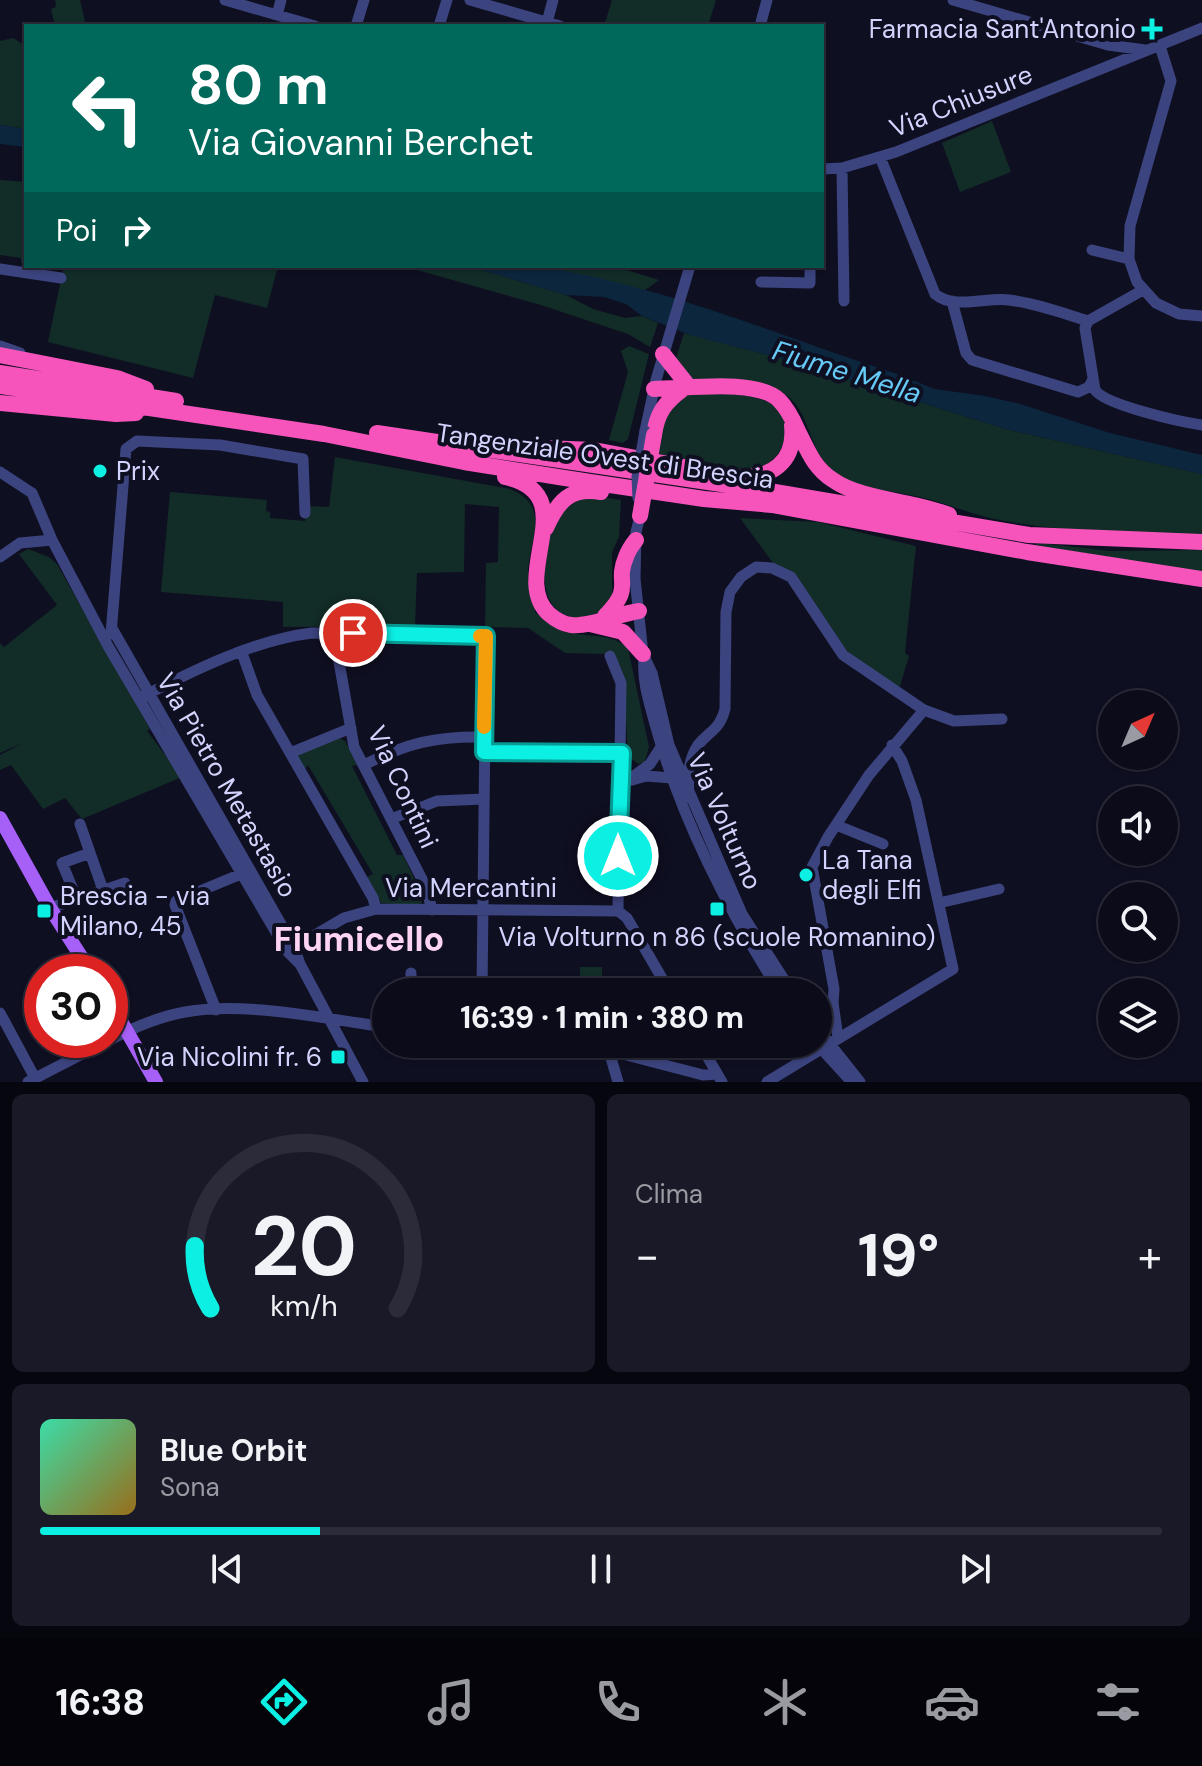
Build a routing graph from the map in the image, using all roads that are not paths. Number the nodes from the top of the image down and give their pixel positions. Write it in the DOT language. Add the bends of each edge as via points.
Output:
graph roads {
  1 [pos="225,0"];
  2 [pos="281,0"];
  3 [pos="364,0"];
  4 [pos="447,0"];
  5 [pos="470,0"];
  6 [pos="553,0"];
  7 [pos="767,0"];
  8 [pos="953,0"];
  9 [pos="996,6"];
  10 [pos="277,15"];
  11 [pos="308,24"];
  12 [pos="357,24"];
  13 [pos="440,24"];
  14 [pos="546,24"];
  15 [pos="761,24"];
  16 [pos="1202,28"];
  17 [pos="1108,45"];
  18 [pos="1155,48"];
  19 [pos="1127,58"];
  20 [pos="880,157"];
  21 [pos="842,168"];
  22 [pos="824,169"];
  23 [pos="1092,250"];
  24 [pos="1129,259"];
  25 [pos="689,268"];
  26 [pos="810,268"];
  27 [pos="0,269"];
  28 [pos="61,278"];
  29 [pos="761,282"];
  30 [pos="1143,290"];
  31 [pos="844,301"];
  32 [pos="952,301"];
  33 [pos="1202,316"];
  34 [pos="1088,321"];
  35 [pos="0,346"];
  36 [pos="664,353"];
  37 [pos="0,355"];
  38 [pos="54,365"];
  39 [pos="0,373"];
  40 [pos="1093,379"];
  41 [pos="655,385"];
  42 [pos="0,386"];
  43 [pos="690,386"];
  44 [pos="0,403"];
  45 [pos="175,407"];
  46 [pos="791,419"];
  47 [pos="1202,425"];
  48 [pos="650,433"];
  49 [pos="384,445"];
  50 [pos="475,448"];
  51 [pos="0,472"];
  52 [pos="772,505"];
  53 [pos="305,513"];
  54 [pos="640,516"];
  55 [pos="984,528"];
  56 [pos="544,533"];
  57 [pos="52,540"];
  58 [pos="636,540"];
  59 [pos="1202,542"];
  60 [pos="0,557"];
  61 [pos="1202,579"];
  62 [pos="639,615"];
  63 [pos="598,623"];
  64 [pos="113,630"];
  65 [pos="334,633"];
  66 [pos="108,646"];
  67 [pos="242,653"];
  68 [pos="610,656"];
  69 [pos="643,656"];
  70 [pos="144,695"];
  71 [pos="924,710"];
  72 [pos="1002,719"];
  73 [pos="351,728"];
  74 [pos="484,737"];
  75 [pos="892,745"];
  76 [pos="661,747"];
  77 [pos="484,752"];
  78 [pos="290,753"];
  79 [pos="622,753"];
  80 [pos="364,765"];
  81 [pos="672,778"];
  82 [pos="627,781"];
  83 [pos="619,790"];
  84 [pos="689,797"];
  85 [pos="484,799"];
  86 [pos="0,818"];
  87 [pos="391,819"];
  88 [pos="80,824"];
  89 [pos="836,825"];
  90 [pos="883,844"];
  91 [pos="90,853"];
  92 [pos="241,874"];
  93 [pos="125,883"];
  94 [pos="999,889"];
  95 [pos="103,890"];
  96 [pos="77,899"];
  97 [pos="939,903"];
  98 [pos="50,908"];
  99 [pos="376,909"];
  100 [pos="432,910"];
  101 [pos="483,911"];
  102 [pos="618,911"];
  103 [pos="290,949"];
  104 [pos="79,954"];
  105 [pos="411,973"];
  106 [pos="411,978"];
  107 [pos="482,978"];
  108 [pos="662,978"];
  109 [pos="771,978"];
  110 [pos="783,978"];
  111 [pos="833,1003"];
  112 [pos="832,1009"];
  113 [pos="216,1010"];
  114 [pos="0,1013"];
  115 [pos="329,1019"];
  116 [pos="372,1025"];
  117 [pos="128,1030"];
  118 [pos="832,1040"];
  119 [pos="832,1051"];
  120 [pos="832,1053"];
  121 [pos="75,1058"];
  122 [pos="611,1058"];
  123 [pos="636,1058"];
  124 [pos="708,1058"];
  125 [pos="804,1058"];
  126 [pos="720,1078"];
  127 [pos="32,1080"];
  128 [pos="156,1082"];
  129 [pos="363,1082"];
  130 [pos="618,1082"];
  131 [pos="767,1082"];
  132 [pos="851,1082"];
  133 [pos="860,1082"];
  1 -- 10 [label="street"];
  2 -- 10 [label="street"];
  3 -- 12 [label="street"];
  4 -- 13 [label="street"];
  5 -- 14 [label="street"];
  6 -- 14 [label="street"];
  7 -- 15 [label="street"];
  8 -- 9 [label="street"];
  9 -- 17 [label="street"];
  10 -- 11 [label="street"];
  16 -- 18 [label="street, Via Chiusure"];
  17 -- 18 [label="street"];
  17 -- 19 [label="street"];
  18 -- 19 [label="street, Via Chiusure"];
  18 -- 24 [label="street" via="1171,81 1130,226"];
  19 -- 20 [label="street, Via Chiusure"];
  20 -- 21 [label="street, Via Chiusure"];
  20 -- 32 [label="street" via="935,294"];
  21 -- 22 [label="street, Via Chiusure"];
  21 -- 31 [label="street"];
  23 -- 24 [label="street"];
  24 -- 30 [label="street"];
  25 -- 36 [label="street"];
  26 -- 29 [label="street" via="810,283"];
  27 -- 28 [label="street"];
  30 -- 33 [label="street" via="1167,310"];
  30 -- 34 [label="street"];
  32 -- 34 [label="street" via="1007,299"];
  32 -- 40 [label="street" via="972,360 1078,392"];
  34 -- 40 [label="street"];
  35 -- 38 [label="street"];
  36 -- 41 [label="street"];
  36 -- 43 [label="highway"];
  37 -- 38 [label="highway"];
  38 -- 45 [label="highway" via="117,378"];
  39 -- 45 [label="highway, Tangenziale Ovest di Brescia"];
  40 -- 47 [label="street" via="1100,397"];
  41 -- 43 [label="highway"];
  41 -- 48 [label="street"];
  42 -- 45 [label="highway, Tangenziale Ovest di Brescia"];
  43 -- 46 [label="highway" via="770,394"];
  43 -- 48 [label="highway" via="662,408"];
  44 -- 45 [label="highway" via="116,414"];
  45 -- 49 [label="highway, Tangenziale Ovest di Brescia"];
  45 -- 50 [label="highway, Tangenziale Ovest di Brescia"];
  46 -- 50 [label="highway" via="786,456 768,474 754,478 594,450"];
  46 -- 55 [label="highway" via="812,461 836,483 925,505"];
  48 -- 54 [label="highway, bridge"];
  49 -- 52 [label="highway, Tangenziale Ovest di Brescia" via="618,486"];
  49 -- 56 [label="highway" via="523,482 541,503"];
  50 -- 55 [label="highway, Tangenziale Ovest di Brescia"];
  51 -- 57 [label="street" via="32,493"];
  52 -- 56 [label="highway" via="739,509 581,491 557,507"];
  52 -- 61 [label="highway, Tangenziale Ovest di Brescia"];
  53 -- 64 [label="street" via="303,459 220,445 130,443"];
  54 -- 58 [label="street, Via Volturno"];
  55 -- 59 [label="highway, Tangenziale Ovest di Brescia" via="1029,535"];
  56 -- 63 [label="highway" via="536,589 542,605 560,622"];
  57 -- 60 [label="street" via="20,543"];
  57 -- 66 [label="street, Via Pietro Metastasio"];
  58 -- 62 [label="street, Via Volturno"];
  58 -- 63 [label="highway" via="624,559 623,592"];
  62 -- 63 [label="highway"];
  62 -- 69 [label="street, Via Volturno"];
  63 -- 69 [label="highway" via="623,632"];
  64 -- 66 [label="street"];
  64 -- 70 [label="street, Via Pietro Metastasio"];
  65 -- 67 [label="street" via="295,635"];
  65 -- 73 [label="street, Via Contini"];
  65 -- 74 [label="street" via="486,636"];
  66 -- 70 [label="street, Via Pietro Metastasio"];
  67 -- 70 [label="street"];
  67 -- 78 [label="street" via="257,695"];
  68 -- 79 [label="street" via="621,683"];
  69 -- 76 [label="street, Via Volturno"];
  69 -- 84 [label="street, Via Volturno"];
  70 -- 92 [label="street, Via Pietro Metastasio"];
  70 -- 103 [label="street, Via Pietro Metastasio"];
  71 -- 72 [label="street" via="954,721"];
  71 -- 75 [label="street"];
  71 -- 84 [label="street" via="843,655 791,577 756,567 730,592 725,709 721,724 698,746 689,766"];
  73 -- 78 [label="street"];
  73 -- 80 [label="street, Via Contini"];
  74 -- 77 [label="street"];
  74 -- 80 [label="street" via="422,741"];
  75 -- 89 [label="street"];
  75 -- 97 [label="street" via="916,800"];
  76 -- 81 [label="street, Via Volturno"];
  76 -- 82 [label="street" via="650,764"];
  77 -- 79 [label="street"];
  77 -- 85 [label="street"];
  78 -- 99 [label="street"];
  79 -- 83 [label="street"];
  80 -- 87 [label="street, Via Contini"];
  81 -- 82 [label="street"];
  81 -- 109 [label="street, Via Volturno" via="723,892"];
  82 -- 83 [label="street"];
  83 -- 102 [label="street"];
  84 -- 110 [label="street, Via Volturno" via="742,914"];
  85 -- 87 [label="street" via="437,801"];
  85 -- 101 [label="street"];
  86 -- 98 [label="main road"];
  87 -- 100 [label="street, Via Contini"];
  88 -- 91 [label="street"];
  89 -- 90 [label="street"];
  89 -- 111 [label="street" via="812,867"];
  91 -- 95 [label="street"];
  91 -- 96 [label="street" via="62,863"];
  92 -- 103 [label="street, Via Pietro Metastasio"];
  92 -- 113 [label="street" via="175,905"];
  93 -- 95 [label="street"];
  94 -- 97 [label="street"];
  95 -- 96 [label="street"];
  96 -- 98 [label="street"];
  97 -- 118 [label="street" via="953,969"];
  98 -- 104 [label="main road"];
  99 -- 100 [label="street, Via Mercantini"];
  99 -- 103 [label="street, Via Mercantini" via="344,918"];
  100 -- 101 [label="street, Via Mercantini"];
  101 -- 102 [label="street, Via Mercantini"];
  101 -- 107 [label="street"];
  102 -- 108 [label="street"];
  103 -- 115 [label="street, Via Pietro Metastasio"];
  105 -- 106 [label="street"];
  111 -- 112 [label="street"];
  113 -- 115 [label="street"];
  113 -- 117 [label="street" via="164,1016"];
  114 -- 127 [label="street"];
  115 -- 116 [label="street"];
  115 -- 129 [label="street, Via Pietro Metastasio"];
  117 -- 128 [label="main road"];
  119 -- 133 [label="street"];
  120 -- 132 [label="street"];
  121 -- 127 [label="street"];
  122 -- 130 [label="street"];
  123 -- 126 [label="street"];
  124 -- 126 [label="street"];
  125 -- 131 [label="street"];
}
